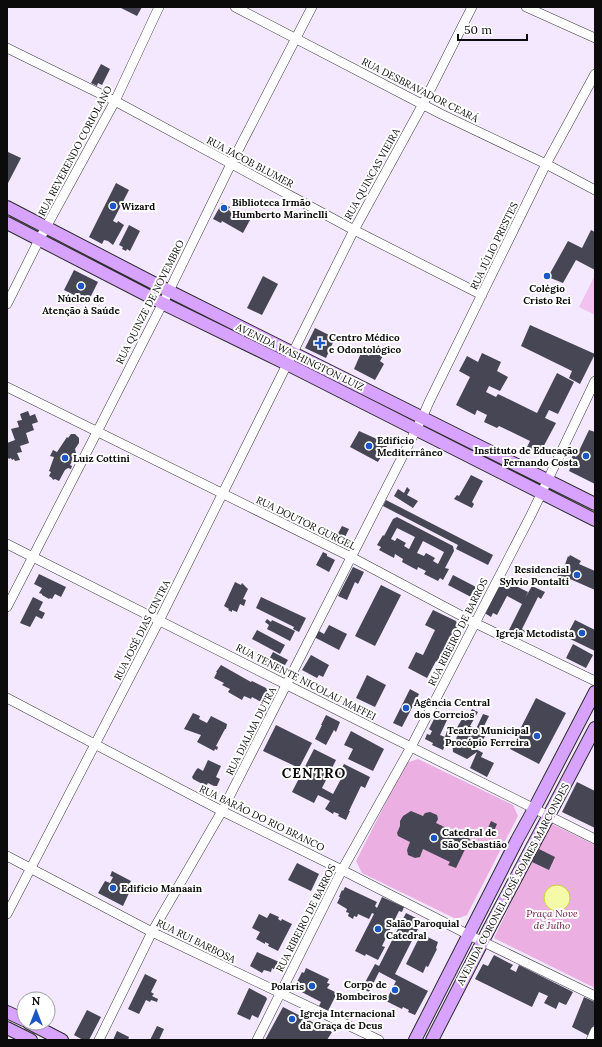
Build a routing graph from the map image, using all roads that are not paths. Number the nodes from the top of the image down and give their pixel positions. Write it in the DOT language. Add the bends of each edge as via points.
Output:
graph roads {
  1 [pos="159,7"];
  2 [pos="235,7"];
  3 [pos="312,7"];
  4 [pos="472,7"];
  5 [pos="526,7"];
  6 [pos="296,37"];
  7 [pos="595,38"];
  8 [pos="7,48"];
  9 [pos="595,74"];
  10 [pos="115,101"];
  11 [pos="423,104"];
  12 [pos="231,164"];
  13 [pos="546,164"];
  14 [pos="595,190"];
  15 [pos="7,207"];
  16 [pos="7,223"];
  17 [pos="46,227"];
  18 [pos="354,230"];
  19 [pos="39,240"];
  20 [pos="169,291"];
  21 [pos="482,295"];
  22 [pos="162,303"];
  23 [pos="7,304"];
  24 [pos="289,359"];
  25 [pos="595,381"];
  26 [pos="7,387"];
  27 [pos="422,418"];
  28 [pos="416,430"];
  29 [pos="97,432"];
  30 [pos="548,480"];
  31 [pos="542,493"];
  32 [pos="222,494"];
  33 [pos="595,504"];
  34 [pos="595,520"];
  35 [pos="7,544"];
  36 [pos="32,556"];
  37 [pos="351,557"];
  38 [pos="7,607"];
  39 [pos="159,621"];
  40 [pos="474,623"];
  41 [pos="595,681"];
  42 [pos="287,686"];
  43 [pos="595,692"];
  44 [pos="7,698"];
  45 [pos="595,728"];
  46 [pos="95,745"];
  47 [pos="411,748"];
  48 [pos="534,809"];
  49 [pos="222,811"];
  50 [pos="548,817"];
  51 [pos="595,839"];
  52 [pos="7,856"];
  53 [pos="30,868"];
  54 [pos="342,870"];
  55 [pos="7,914"];
  56 [pos="152,932"];
  57 [pos="469,935"];
  58 [pos="483,941"];
  59 [pos="280,993"];
  60 [pos="595,996"];
  61 [pos="7,1028"];
  62 [pos="45,1031"];
  63 [pos="595,1031"];
  64 [pos="31,1040"];
  65 [pos="62,1040"];
  66 [pos="99,1040"];
  67 [pos="257,1040"];
  68 [pos="379,1040"];
  69 [pos="415,1040"];
  70 [pos="432,1040"];
  71 [pos="590,1040"];
  1 -- 10 [label="street, RUA REVERENDO CORIOLANO"];
  2 -- 6 [label="street, RUA DESBRAVADOR CEARÁ"];
  3 -- 6 [label="street, RUA QUINZE DE NOVEMBRO"];
  4 -- 11 [label="street, RUA QUINCAS VIEIRA"];
  5 -- 7 [label="street"];
  6 -- 11 [label="street, RUA DESBRAVADOR CEARÁ"];
  6 -- 12 [label="street, RUA QUINZE DE NOVEMBRO"];
  8 -- 10 [label="street, RUA JACOB BLUMER"];
  9 -- 13 [label="street, RUA JÚLIO PRESTES"];
  10 -- 12 [label="street, RUA JACOB BLUMER"];
  10 -- 17 [label="street, RUA REVERENDO CORIOLANO"];
  11 -- 13 [label="street, RUA DESBRAVADOR CEARÁ"];
  11 -- 18 [label="street, RUA QUINCAS VIEIRA"];
  12 -- 18 [label="street, RUA JACOB BLUMER"];
  12 -- 20 [label="street, RUA QUINZE DE NOVEMBRO"];
  13 -- 14 [label="street, RUA DESBRAVADOR CEARÁ"];
  13 -- 21 [label="street, RUA JÚLIO PRESTES"];
  15 -- 17 [label="main road, AVENIDA WASHINGTON LUIZ"];
  16 -- 19 [label="main road, AVENIDA WASHINGTON LUIZ"];
  17 -- 19 [label="street, RUA REVERENDO CORIOLANO"];
  17 -- 20 [label="main road, AVENIDA WASHINGTON LUIZ"];
  18 -- 21 [label="street, RUA JACOB BLUMER"];
  18 -- 24 [label="street, RUA QUINCAS VIEIRA"];
  19 -- 22 [label="main road, AVENIDA WASHINGTON LUIZ"];
  19 -- 23 [label="street, RUA REVERENDO CORIOLANO"];
  20 -- 22 [label="street, RUA QUINZE DE NOVEMBRO"];
  20 -- 24 [label="main road, AVENIDA WASHINGTON LUIZ"];
  21 -- 27 [label="street, RUA JÚLIO PRESTES"];
  22 -- 24 [label="main road, AVENIDA WASHINGTON LUIZ"];
  22 -- 29 [label="street, RUA QUINZE DE NOVEMBRO"];
  24 -- 27 [label="main road, AVENIDA WASHINGTON LUIZ"];
  24 -- 28 [label="main road, AVENIDA WASHINGTON LUIZ"];
  24 -- 32 [label="street, RUA JOSÉ DIAS CINTRA"];
  25 -- 30 [label="street, RUA RIBEIRO DE BARROS"];
  26 -- 29 [label="street, RUA DOUTOR GURGEL"];
  27 -- 28 [label="street, RUA JÚLIO PRESTES"];
  27 -- 30 [label="main road, AVENIDA WASHINGTON LUIZ"];
  28 -- 31 [label="main road, AVENIDA WASHINGTON LUIZ"];
  28 -- 37 [label="street, RUA DJALMA DUTRA"];
  29 -- 32 [label="street, RUA DOUTOR GURGEL"];
  29 -- 36 [label="street, RUA QUINZE DE NOVEMBRO"];
  30 -- 31 [label="street, RUA RIBEIRO DE BARROS"];
  30 -- 33 [label="main road, AVENIDA WASHINGTON LUIZ"];
  31 -- 34 [label="main road, AVENIDA WASHINGTON LUIZ"];
  31 -- 40 [label="street, RUA RIBEIRO DE BARROS"];
  32 -- 37 [label="street, RUA DOUTOR GURGEL"];
  32 -- 39 [label="street, RUA JOSÉ DIAS CINTRA"];
  35 -- 36 [label="street, RUA TENENTE NICOLAU MAFFEI"];
  36 -- 38 [label="street, RUA QUINZE DE NOVEMBRO"];
  36 -- 39 [label="street, RUA TENENTE NICOLAU MAFFEI"];
  37 -- 40 [label="street, RUA DOUTOR GURGEL"];
  37 -- 42 [label="street, RUA DJALMA DUTRA"];
  39 -- 42 [label="street, RUA TENENTE NICOLAU MAFFEI"];
  39 -- 46 [label="street, RUA JOSÉ DIAS CINTRA"];
  40 -- 41 [label="street, RUA DOUTOR GURGEL"];
  40 -- 47 [label="street, RUA RIBEIRO DE BARROS"];
  42 -- 47 [label="street, RUA TENENTE NICOLAU MAFFEI"];
  42 -- 49 [label="street, RUA DJALMA DUTRA"];
  43 -- 48 [label="main road, AVENIDA CORONEL JOSÉ SOARES MARCONDES"];
  44 -- 46 [label="street, RUA BARÃO DO RIO BRANCO"];
  45 -- 50 [label="main road, AVENIDA CORONEL JOSÉ SOARES MARCONDES"];
  46 -- 49 [label="street, RUA BARÃO DO RIO BRANCO"];
  46 -- 53 [label="street, RUA JOSÉ DIAS CINTRA"];
  47 -- 48 [label="street, RUA TENENTE NICOLAU MAFFEI"];
  47 -- 54 [label="street, RUA RIBEIRO DE BARROS"];
  48 -- 50 [label="street, RUA TENENTE NICOLAU MAFFEI"];
  48 -- 57 [label="main road, AVENIDA CORONEL JOSÉ SOARES MARCONDES"];
  49 -- 54 [label="street, RUA BARÃO DO RIO BRANCO"];
  49 -- 56 [label="street, RUA DJALMA DUTRA"];
  50 -- 51 [label="street, RUA TENENTE NICOLAU MAFFEI"];
  50 -- 58 [label="main road, AVENIDA CORONEL JOSÉ SOARES MARCONDES"];
  52 -- 53 [label="street, RUA RUI BARBOSA"];
  53 -- 55 [label="street, RUA JOSÉ DIAS CINTRA"];
  53 -- 56 [label="street, RUA RUI BARBOSA"];
  54 -- 57 [label="street, RUA BARÃO DO RIO BRANCO"];
  54 -- 59 [label="street, RUA RIBEIRO DE BARROS"];
  56 -- 59 [label="street, RUA RUI BARBOSA"];
  56 -- 66 [label="street, RUA DJALMA DUTRA"];
  57 -- 58 [label="street, RUA BARÃO DO RIO BRANCO"];
  57 -- 69 [label="main road, AVENIDA CORONEL JOSÉ SOARES MARCONDES"];
  58 -- 60 [label="street, RUA BARÃO DO RIO BRANCO"];
  58 -- 70 [label="main road, AVENIDA CORONEL JOSÉ SOARES MARCONDES"];
  59 -- 67 [label="street, RUA RIBEIRO DE BARROS"];
  59 -- 68 [label="street, RUA RUI BARBOSA"];
  61 -- 64 [label="main road"];
  62 -- 65 [label="main road"];
  63 -- 71 [label="street"];
}
